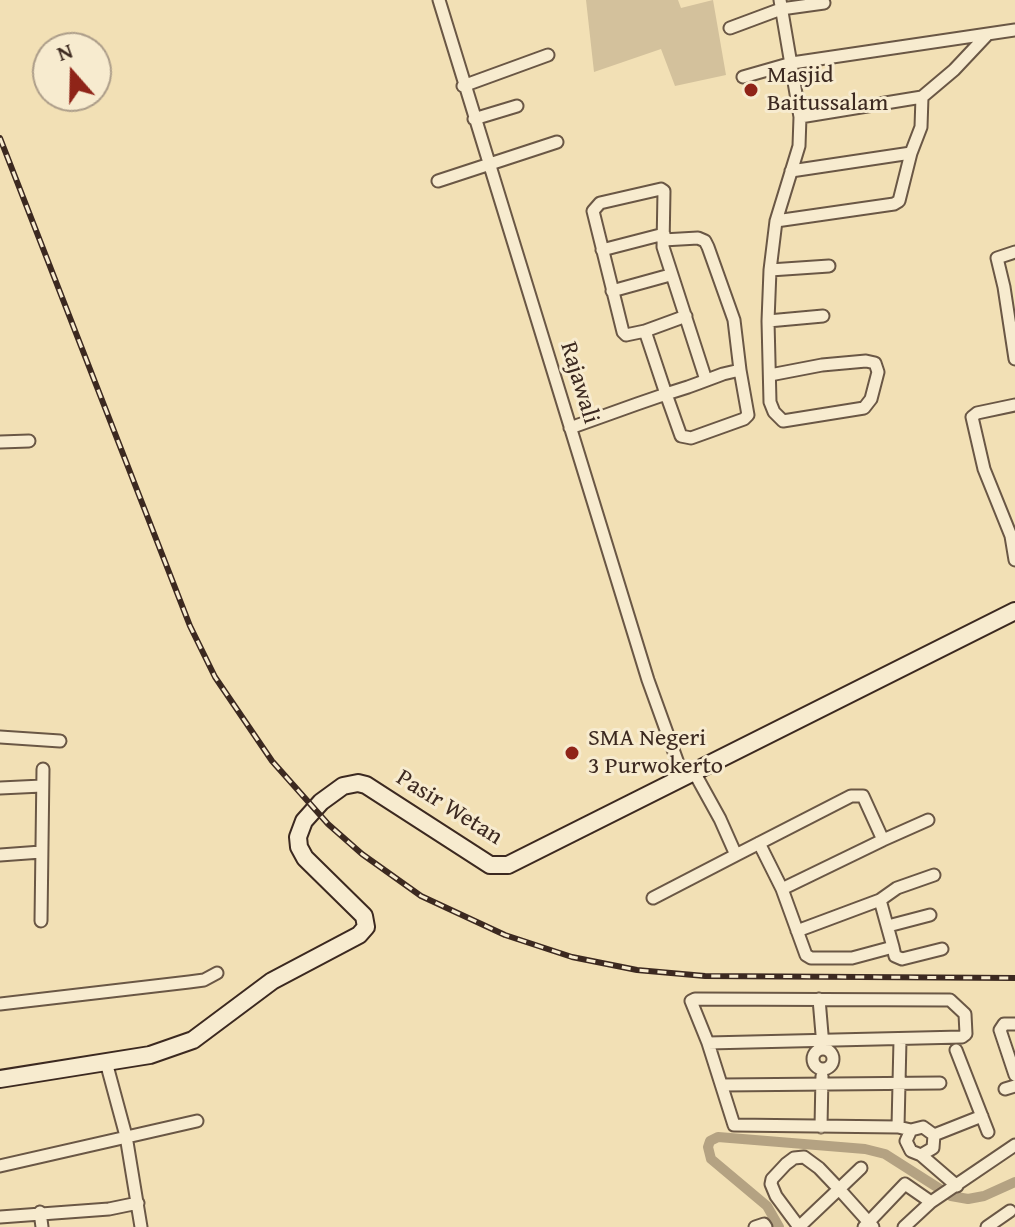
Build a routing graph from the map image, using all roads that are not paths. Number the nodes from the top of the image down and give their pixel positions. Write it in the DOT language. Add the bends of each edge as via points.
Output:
graph roads {
  1 [pos="439,0"];
  2 [pos="824,3"];
  3 [pos="780,5"];
  4 [pos="730,28"];
  5 [pos="1015,30"];
  6 [pos="986,36"];
  7 [pos="548,55"];
  8 [pos="792,63"];
  9 [pos="743,77"];
  10 [pos="463,86"];
  11 [pos="922,97"];
  12 [pos="517,106"];
  13 [pos="800,117"];
  14 [pos="474,119"];
  15 [pos="557,142"];
  16 [pos="911,153"];
  17 [pos="488,163"];
  18 [pos="791,171"];
  19 [pos="438,181"];
  20 [pos="776,221"];
  21 [pos="664,237"];
  22 [pos="602,250"];
  23 [pos="1015,252"];
  24 [pos="829,266"];
  25 [pos="770,270"];
  26 [pos="670,275"];
  27 [pos="612,291"];
  28 [pos="686,316"];
  29 [pos="823,316"];
  30 [pos="768,321"];
  31 [pos="645,331"];
  32 [pos="1015,359"];
  33 [pos="740,370"];
  34 [pos="770,375"];
  35 [pos="706,380"];
  36 [pos="666,394"];
  37 [pos="1015,405"];
  38 [pos="570,428"];
  39 [pos="29,441"];
  40 [pos="0,442"];
  41 [pos="1015,560"];
  42 [pos="1015,611"];
  43 [pos="0,737"];
  44 [pos="60,741"];
  45 [pos="43,769"];
  46 [pos="689,774"];
  47 [pos="42,786"];
  48 [pos="0,788"];
  49 [pos="928,820"];
  50 [pos="883,840"];
  51 [pos="759,843"];
  52 [pos="41,852"];
  53 [pos="0,855"];
  54 [pos="736,855"];
  55 [pos="934,875"];
  56 [pos="782,889"];
  57 [pos="653,898"];
  58 [pos="880,900"];
  59 [pos="930,915"];
  60 [pos="41,921"];
  61 [pos="888,926"];
  62 [pos="797,931"];
  63 [pos="893,947"];
  64 [pos="942,949"];
  65 [pos="217,973"];
  66 [pos="819,999"];
  67 [pos="0,1004"];
  68 [pos="1015,1024"];
  69 [pos="900,1040"];
  70 [pos="708,1043"];
  71 [pos="823,1045"];
  72 [pos="956,1050"];
  73 [pos="106,1062"];
  74 [pos="1015,1075"];
  75 [pos="0,1079"];
  76 [pos="822,1083"];
  77 [pos="940,1083"];
  78 [pos="899,1084"];
  79 [pos="722,1085"];
  80 [pos="982,1116"];
  81 [pos="197,1121"];
  82 [pos="821,1127"];
  83 [pos="898,1127"];
  84 [pos="911,1130"];
  85 [pos="988,1132"];
  86 [pos="934,1135"];
  87 [pos="126,1136"];
  88 [pos="1015,1145"];
  89 [pos="921,1155"];
  90 [pos="0,1166"];
  91 [pos="861,1168"];
  92 [pos="839,1189"];
  93 [pos="951,1190"];
  94 [pos="931,1202"];
  95 [pos="138,1203"];
  96 [pos="1010,1211"];
  97 [pos="40,1212"];
  98 [pos="0,1217"];
  99 [pos="869,1225"];
  100 [pos="42,1227"];
  101 [pos="141,1227"];
  102 [pos="755,1227"];
  103 [pos="766,1227"];
  104 [pos="904,1227"];
  105 [pos="987,1227"];
  1 -- 10 [label="street, Rajawali"];
  2 -- 3 [label="street"];
  3 -- 4 [label="street"];
  3 -- 8 [label="street"];
  5 -- 6 [label="street"];
  6 -- 8 [label="street"];
  6 -- 11 [label="street"];
  7 -- 10 [label="street"];
  8 -- 9 [label="street"];
  8 -- 13 [label="street"];
  10 -- 14 [label="street, Rajawali"];
  11 -- 13 [label="street"];
  11 -- 16 [label="street" via="921,127"];
  12 -- 14 [label="street"];
  13 -- 18 [label="street"];
  14 -- 17 [label="street, Rajawali"];
  15 -- 17 [label="street"];
  16 -- 18 [label="street"];
  16 -- 20 [label="street" via="902,195 894,204"];
  17 -- 19 [label="street"];
  17 -- 38 [label="street, Rajawali"];
  18 -- 20 [label="street"];
  20 -- 25 [label="street"];
  21 -- 22 [label="street"];
  21 -- 22 [label="street" via="663,189 596,205"];
  21 -- 26 [label="street"];
  21 -- 33 [label="street" via="705,241 734,320"];
  22 -- 27 [label="street"];
  23 -- 32 [label="street" via="997,260"];
  24 -- 25 [label="street"];
  25 -- 30 [label="street"];
  26 -- 27 [label="street"];
  26 -- 28 [label="street"];
  27 -- 31 [label="street" via="624,334"];
  28 -- 31 [label="street"];
  28 -- 35 [label="street"];
  29 -- 30 [label="street"];
  30 -- 34 [label="street"];
  31 -- 36 [label="street"];
  33 -- 35 [label="street"];
  33 -- 36 [label="street" via="747,417 691,438 678,431"];
  34 -- 34 [label="street" via="866,361 875,363 878,372 864,408 783,421 770,402"];
  35 -- 36 [label="street"];
  36 -- 38 [label="street"];
  37 -- 41 [label="street" via="972,417"];
  38 -- 46 [label="street, Rajawali" via="648,680"];
  39 -- 40 [label="street"];
  42 -- 46 [label="street, Pasir Wetan"];
  43 -- 44 [label="street"];
  45 -- 47 [label="street"];
  46 -- 54 [label="street, Rajawali" via="720,819"];
  46 -- 73 [label="street, Pasir Wetan" via="498,866 366,785 343,786 304,821 299,847 360,909 363,930 272,981 193,1040 150,1055"];
  47 -- 48 [label="street"];
  47 -- 52 [label="street"];
  49 -- 50 [label="street"];
  50 -- 51 [label="street" via="863,796 857,795"];
  50 -- 56 [label="street"];
  51 -- 54 [label="street"];
  51 -- 56 [label="street"];
  52 -- 53 [label="street"];
  52 -- 60 [label="street"];
  54 -- 57 [label="street"];
  55 -- 58 [label="street"];
  56 -- 62 [label="street"];
  58 -- 61 [label="street"];
  58 -- 62 [label="street"];
  59 -- 61 [label="street"];
  61 -- 63 [label="street"];
  62 -- 63 [label="street" via="811,958 852,958"];
  63 -- 64 [label="street" via="902,959"];
  65 -- 67 [label="street" via="204,980"];
  66 -- 69 [label="street" via="940,999 956,1003 965,1014 962,1037"];
  66 -- 70 [label="street" via="692,1000"];
  66 -- 71 [label="street"];
  68 -- 74 [label="street" via="1004,1024 1000,1030"];
  69 -- 71 [label="street"];
  69 -- 78 [label="street"];
  70 -- 71 [label="street"];
  70 -- 79 [label="street"];
  71 -- 76 [label="street" via="813,1059 823,1069"];
  72 -- 80 [label="street"];
  73 -- 75 [label="street, Pasir Wetan"];
  73 -- 87 [label="street"];
  76 -- 78 [label="street"];
  76 -- 79 [label="street"];
  76 -- 82 [label="street"];
  77 -- 78 [label="street"];
  78 -- 83 [label="street"];
  79 -- 82 [label="street" via="734,1125"];
  80 -- 85 [label="street"];
  80 -- 86 [label="street"];
  81 -- 87 [label="street"];
  82 -- 83 [label="street"];
  83 -- 84 [label="street"];
  84 -- 86 [label="street" via="923,1127"];
  84 -- 89 [label="street" via="907,1147"];
  86 -- 89 [label="street" via="933,1148"];
  87 -- 90 [label="street"];
  87 -- 95 [label="street"];
  88 -- 93 [label="street"];
  89 -- 93 [label="street"];
  91 -- 92 [label="street"];
  92 -- 92 [label="street" via="804,1157 786,1164 771,1184 799,1227"];
  92 -- 99 [label="street"];
  93 -- 94 [label="street"];
  94 -- 99 [label="street" via="905,1184"];
  94 -- 104 [label="street"];
  95 -- 97 [label="street"];
  95 -- 101 [label="street"];
  96 -- 105 [label="street"];
  97 -- 98 [label="street"];
  97 -- 100 [label="street"];
  102 -- 103 [label="street"];
}
